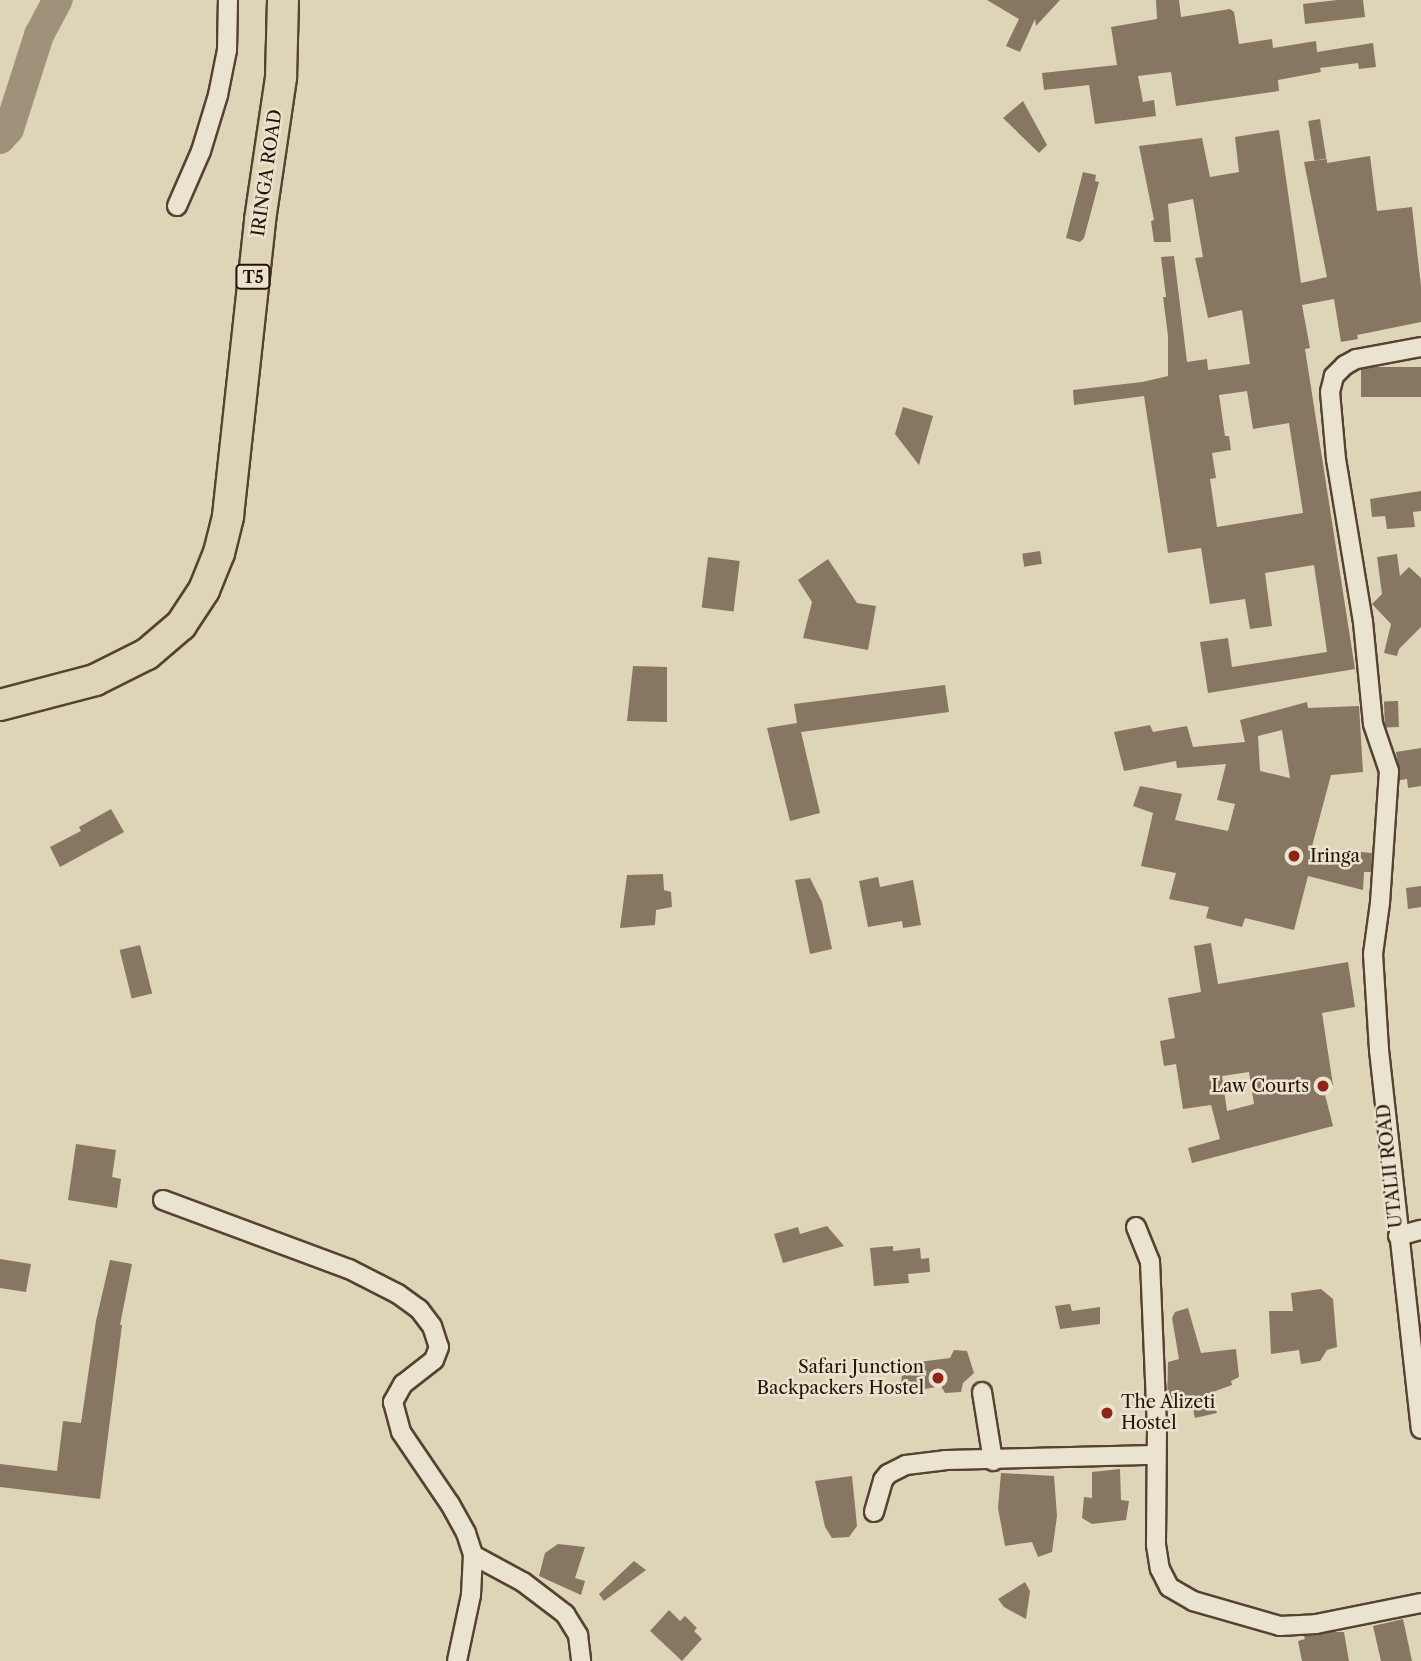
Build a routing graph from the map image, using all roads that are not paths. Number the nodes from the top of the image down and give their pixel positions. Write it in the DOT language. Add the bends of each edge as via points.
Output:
graph roads {
  1 [pos="228,0"];
  2 [pos="284,0"];
  3 [pos="177,206"];
  4 [pos="1421,347"];
  5 [pos="0,705"];
  6 [pos="163,1200"];
  7 [pos="1136,1227"];
  8 [pos="1421,1230"];
  9 [pos="1398,1236"];
  10 [pos="982,1392"];
  11 [pos="1421,1429"];
  12 [pos="1156,1455"];
  13 [pos="993,1461"];
  14 [pos="874,1512"];
  15 [pos="473,1555"];
  16 [pos="1421,1603"];
  17 [pos="457,1661"];
  18 [pos="581,1661"];
  1 -- 3 [label="street" via="227,50 218,95"];
  2 -- 5 [label="highway, IRINGA ROAD / T5" via="281,77 260,220 228,516 219,553 204,590 181,625 147,654 95,680"];
  4 -- 9 [label="street, UTALII ROAD" via="1345,365 1334,376 1330,392 1373,724 1389,771 1373,954 1378,1051"];
  6 -- 15 [label="street" via="349,1269 419,1309 432,1326 439,1347 434,1360 396,1393 395,1417 466,1532"];
  7 -- 12 [label="street" via="1150,1261"];
  8 -- 9 [label="street"];
  9 -- 11 [label="street, UTALII ROAD"];
  10 -- 13 [label="street"];
  12 -- 13 [label="street"];
  12 -- 16 [label="street" via="1156,1545 1160,1569 1177,1594 1280,1626"];
  13 -- 14 [label="street" via="906,1465 883,1480"];
  15 -- 17 [label="street" via="471,1595"];
  15 -- 18 [label="street" via="523,1582 565,1614 578,1635"];
}
